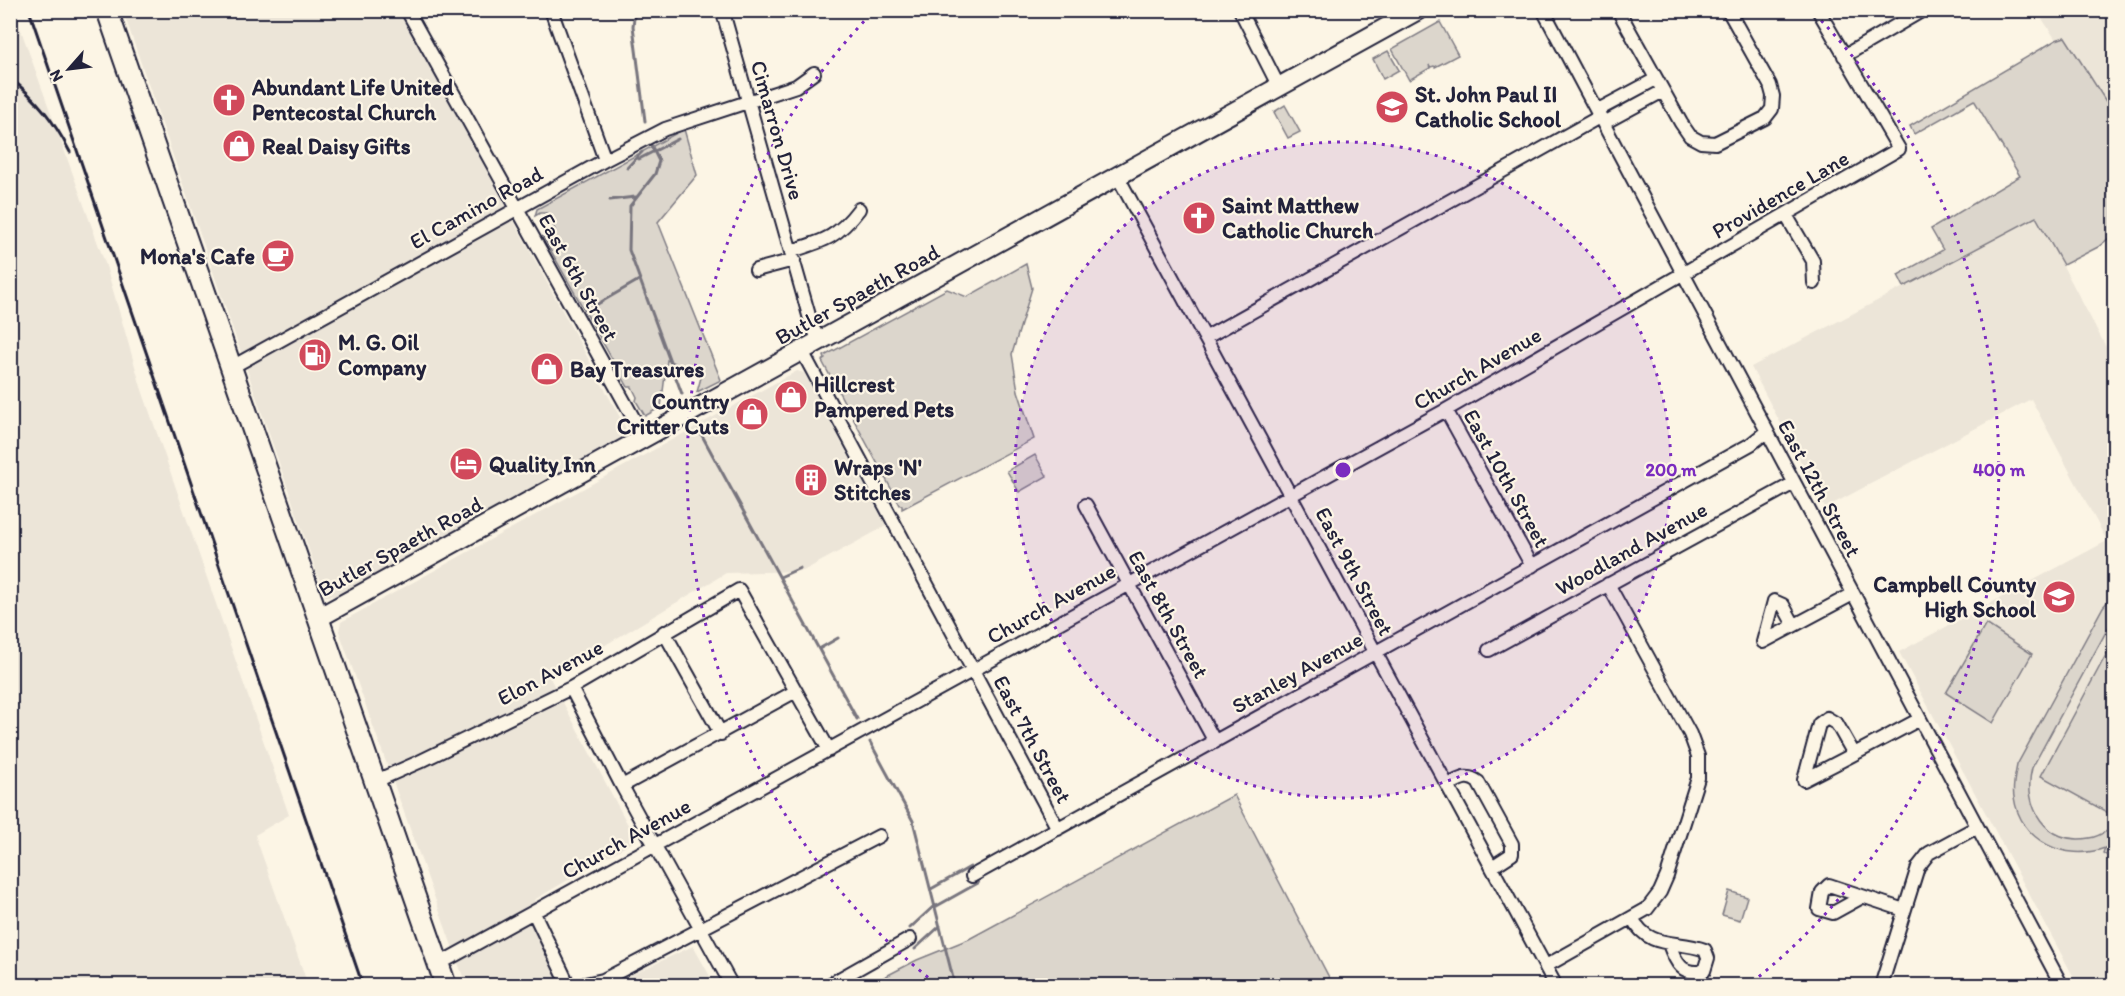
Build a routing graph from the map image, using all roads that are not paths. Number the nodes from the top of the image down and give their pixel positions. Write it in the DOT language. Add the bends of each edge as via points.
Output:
graph roads {
  1 [pos="107,10"];
  2 [pos="407,10"];
  3 [pos="551,10"];
  4 [pos="724,10"];
  5 [pos="1240,10"];
  6 [pos="1418,10"];
  7 [pos="1543,10"];
  8 [pos="1618,10"];
  9 [pos="1728,10"];
  10 [pos="1818,10"];
  11 [pos="1923,10"];
  12 [pos="1844,56"];
  13 [pos="814,73"];
  14 [pos="1656,79"];
  15 [pos="1279,87"];
  16 [pos="1662,91"];
  17 [pos="748,101"];
  18 [pos="1601,116"];
  19 [pos="605,160"];
  20 [pos="1118,177"];
  21 [pos="517,209"];
  22 [pos="858,209"];
  23 [pos="1786,215"];
  24 [pos="792,256"];
  25 [pos="756,270"];
  26 [pos="1682,275"];
  27 [pos="1814,283"];
  28 [pos="1205,338"];
  29 [pos="820,342"];
  30 [pos="802,351"];
  31 [pos="232,367"];
  32 [pos="1446,410"];
  33 [pos="1766,432"];
  34 [pos="645,439"];
  35 [pos="1794,483"];
  36 [pos="1291,496"];
  37 [pos="1086,505"];
  38 [pos="1532,566"];
  39 [pos="1129,584"];
  40 [pos="1608,584"];
  41 [pos="1853,594"];
  42 [pos="318,618"];
  43 [pos="1794,625"];
  44 [pos="664,632"];
  45 [pos="1489,650"];
  46 [pos="1376,652"];
  47 [pos="972,671"];
  48 [pos="571,688"];
  49 [pos="796,691"];
  50 [pos="1920,719"];
  51 [pos="721,734"];
  52 [pos="1215,742"];
  53 [pos="829,750"];
  54 [pos="1854,754"];
  55 [pos="376,781"];
  56 [pos="1448,785"];
  57 [pos="622,786"];
  58 [pos="1977,827"];
  59 [pos="1058,829"];
  60 [pos="879,836"];
  61 [pos="656,846"];
  62 [pos="1492,867"];
  63 [pos="972,876"];
  64 [pos="1862,897"];
  65 [pos="1904,910"];
  66 [pos="534,913"];
  67 [pos="1632,918"];
  68 [pos="701,929"];
  69 [pos="910,939"];
  70 [pos="1669,945"];
  71 [pos="439,964"];
  72 [pos="1546,966"];
  73 [pos="447,986"];
  74 [pos="569,986"];
  75 [pos="576,986"];
  76 [pos="732,986"];
  77 [pos="827,986"];
  78 [pos="1556,986"];
  79 [pos="1881,986"];
  80 [pos="2062,986"];
  1 -- 31 [label="main road"];
  2 -- 21 [label="street, East 6th Street"];
  3 -- 19 [label="street"];
  4 -- 17 [label="street, Cimarron Drive"];
  5 -- 15 [label="street"];
  6 -- 15 [label="main road, Butler Spaeth Road"];
  7 -- 18 [label="street, East 12th Street"];
  8 -- 14 [label="street"];
  9 -- 16 [label="street" via="1770,85 1772,109 1765,118 1715,143 1701,142 1690,136"];
  10 -- 12 [label="street"];
  11 -- 12 [label="street"];
  12 -- 23 [label="street, Providence Lane" via="1899,149"];
  13 -- 17 [label="street, El Camino Road" via="796,86"];
  14 -- 16 [label="street"];
  14 -- 18 [label="street"];
  15 -- 20 [label="main road, Butler Spaeth Road"];
  16 -- 18 [label="street"];
  17 -- 19 [label="street, El Camino Road" via="665,129"];
  17 -- 24 [label="street, Cimarron Drive"];
  18 -- 26 [label="street, East 12th Street"];
  18 -- 28 [label="street"];
  19 -- 21 [label="street, El Camino Road"];
  20 -- 28 [label="street, East 9th Street"];
  20 -- 29 [label="main road, Butler Spaeth Road"];
  21 -- 31 [label="street, El Camino Road"];
  21 -- 34 [label="street, East 6th Street"];
  22 -- 24 [label="street" via="845,228"];
  23 -- 26 [label="street, Providence Lane"];
  23 -- 27 [label="street" via="1813,261"];
  24 -- 25 [label="street"];
  24 -- 29 [label="street, Cimarron Drive"];
  26 -- 32 [label="street, Church Avenue"];
  26 -- 33 [label="street, East 12th Street"];
  28 -- 36 [label="street, East 9th Street"];
  29 -- 30 [label="main road, Butler Spaeth Road"];
  30 -- 34 [label="main road, Butler Spaeth Road"];
  30 -- 47 [label="street, East 7th Street"];
  31 -- 42 [label="main road"];
  32 -- 36 [label="street, Church Avenue"];
  32 -- 38 [label="street, East 10th Street"];
  33 -- 35 [label="street, East 12th Street"];
  33 -- 38 [label="street, Stanley Avenue"];
  34 -- 42 [label="main road, Butler Spaeth Road"];
  35 -- 40 [label="street, Woodland Avenue"];
  35 -- 41 [label="street, East 12th Street"];
  36 -- 39 [label="street, Church Avenue"];
  36 -- 46 [label="street, East 9th Street"];
  37 -- 39 [label="street, East 8th Street"];
  38 -- 46 [label="street, Stanley Avenue"];
  39 -- 47 [label="street, Church Avenue"];
  39 -- 52 [label="street, East 8th Street"];
  40 -- 45 [label="street, Woodland Avenue"];
  40 -- 67 [label="street" via="1690,734 1698,756 1698,778 1667,876 1647,909"];
  41 -- 43 [label="street"];
  41 -- 50 [label="street, East 12th Street"];
  42 -- 55 [label="main road"];
  44 -- 48 [label="street, Elon Avenue"];
  44 -- 49 [label="street, Elon Avenue" via="740,590"];
  44 -- 51 [label="street"];
  46 -- 52 [label="street, Stanley Avenue"];
  46 -- 56 [label="street, East 9th Street"];
  47 -- 53 [label="street, Church Avenue"];
  47 -- 59 [label="street, East 7th Street"];
  48 -- 55 [label="street, Elon Avenue"];
  48 -- 57 [label="street"];
  49 -- 51 [label="street"];
  49 -- 53 [label="street"];
  50 -- 54 [label="street"];
  50 -- 58 [label="street, East 12th Street"];
  51 -- 57 [label="street"];
  52 -- 59 [label="street, Stanley Avenue"];
  53 -- 61 [label="street, Church Avenue"];
  54 -- 54 [label="street" via="1814,775 1804,780 1819,724 1827,718 1837,724"];
  55 -- 71 [label="main road"];
  56 -- 62 [label="street, East 9th Street"];
  56 -- 62 [label="street" via="1473,777 1512,844 1512,854"];
  57 -- 61 [label="street"];
  58 -- 65 [label="street" via="1929,853 1918,867"];
  58 -- 80 [label="street, East 12th Street"];
  59 -- 63 [label="street, Stanley Avenue"];
  60 -- 68 [label="street"];
  61 -- 66 [label="street, Church Avenue"];
  61 -- 68 [label="street"];
  62 -- 72 [label="street, East 9th Street"];
  64 -- 65 [label="street"];
  65 -- 79 [label="street"];
  66 -- 71 [label="street, Church Avenue"];
  66 -- 74 [label="street"];
  67 -- 70 [label="street" via="1647,936"];
  67 -- 72 [label="street"];
  68 -- 75 [label="street" via="603,980"];
  68 -- 76 [label="street"];
  69 -- 77 [label="street"];
  71 -- 73 [label="main road"];
  72 -- 78 [label="street, East 9th Street"];
}
